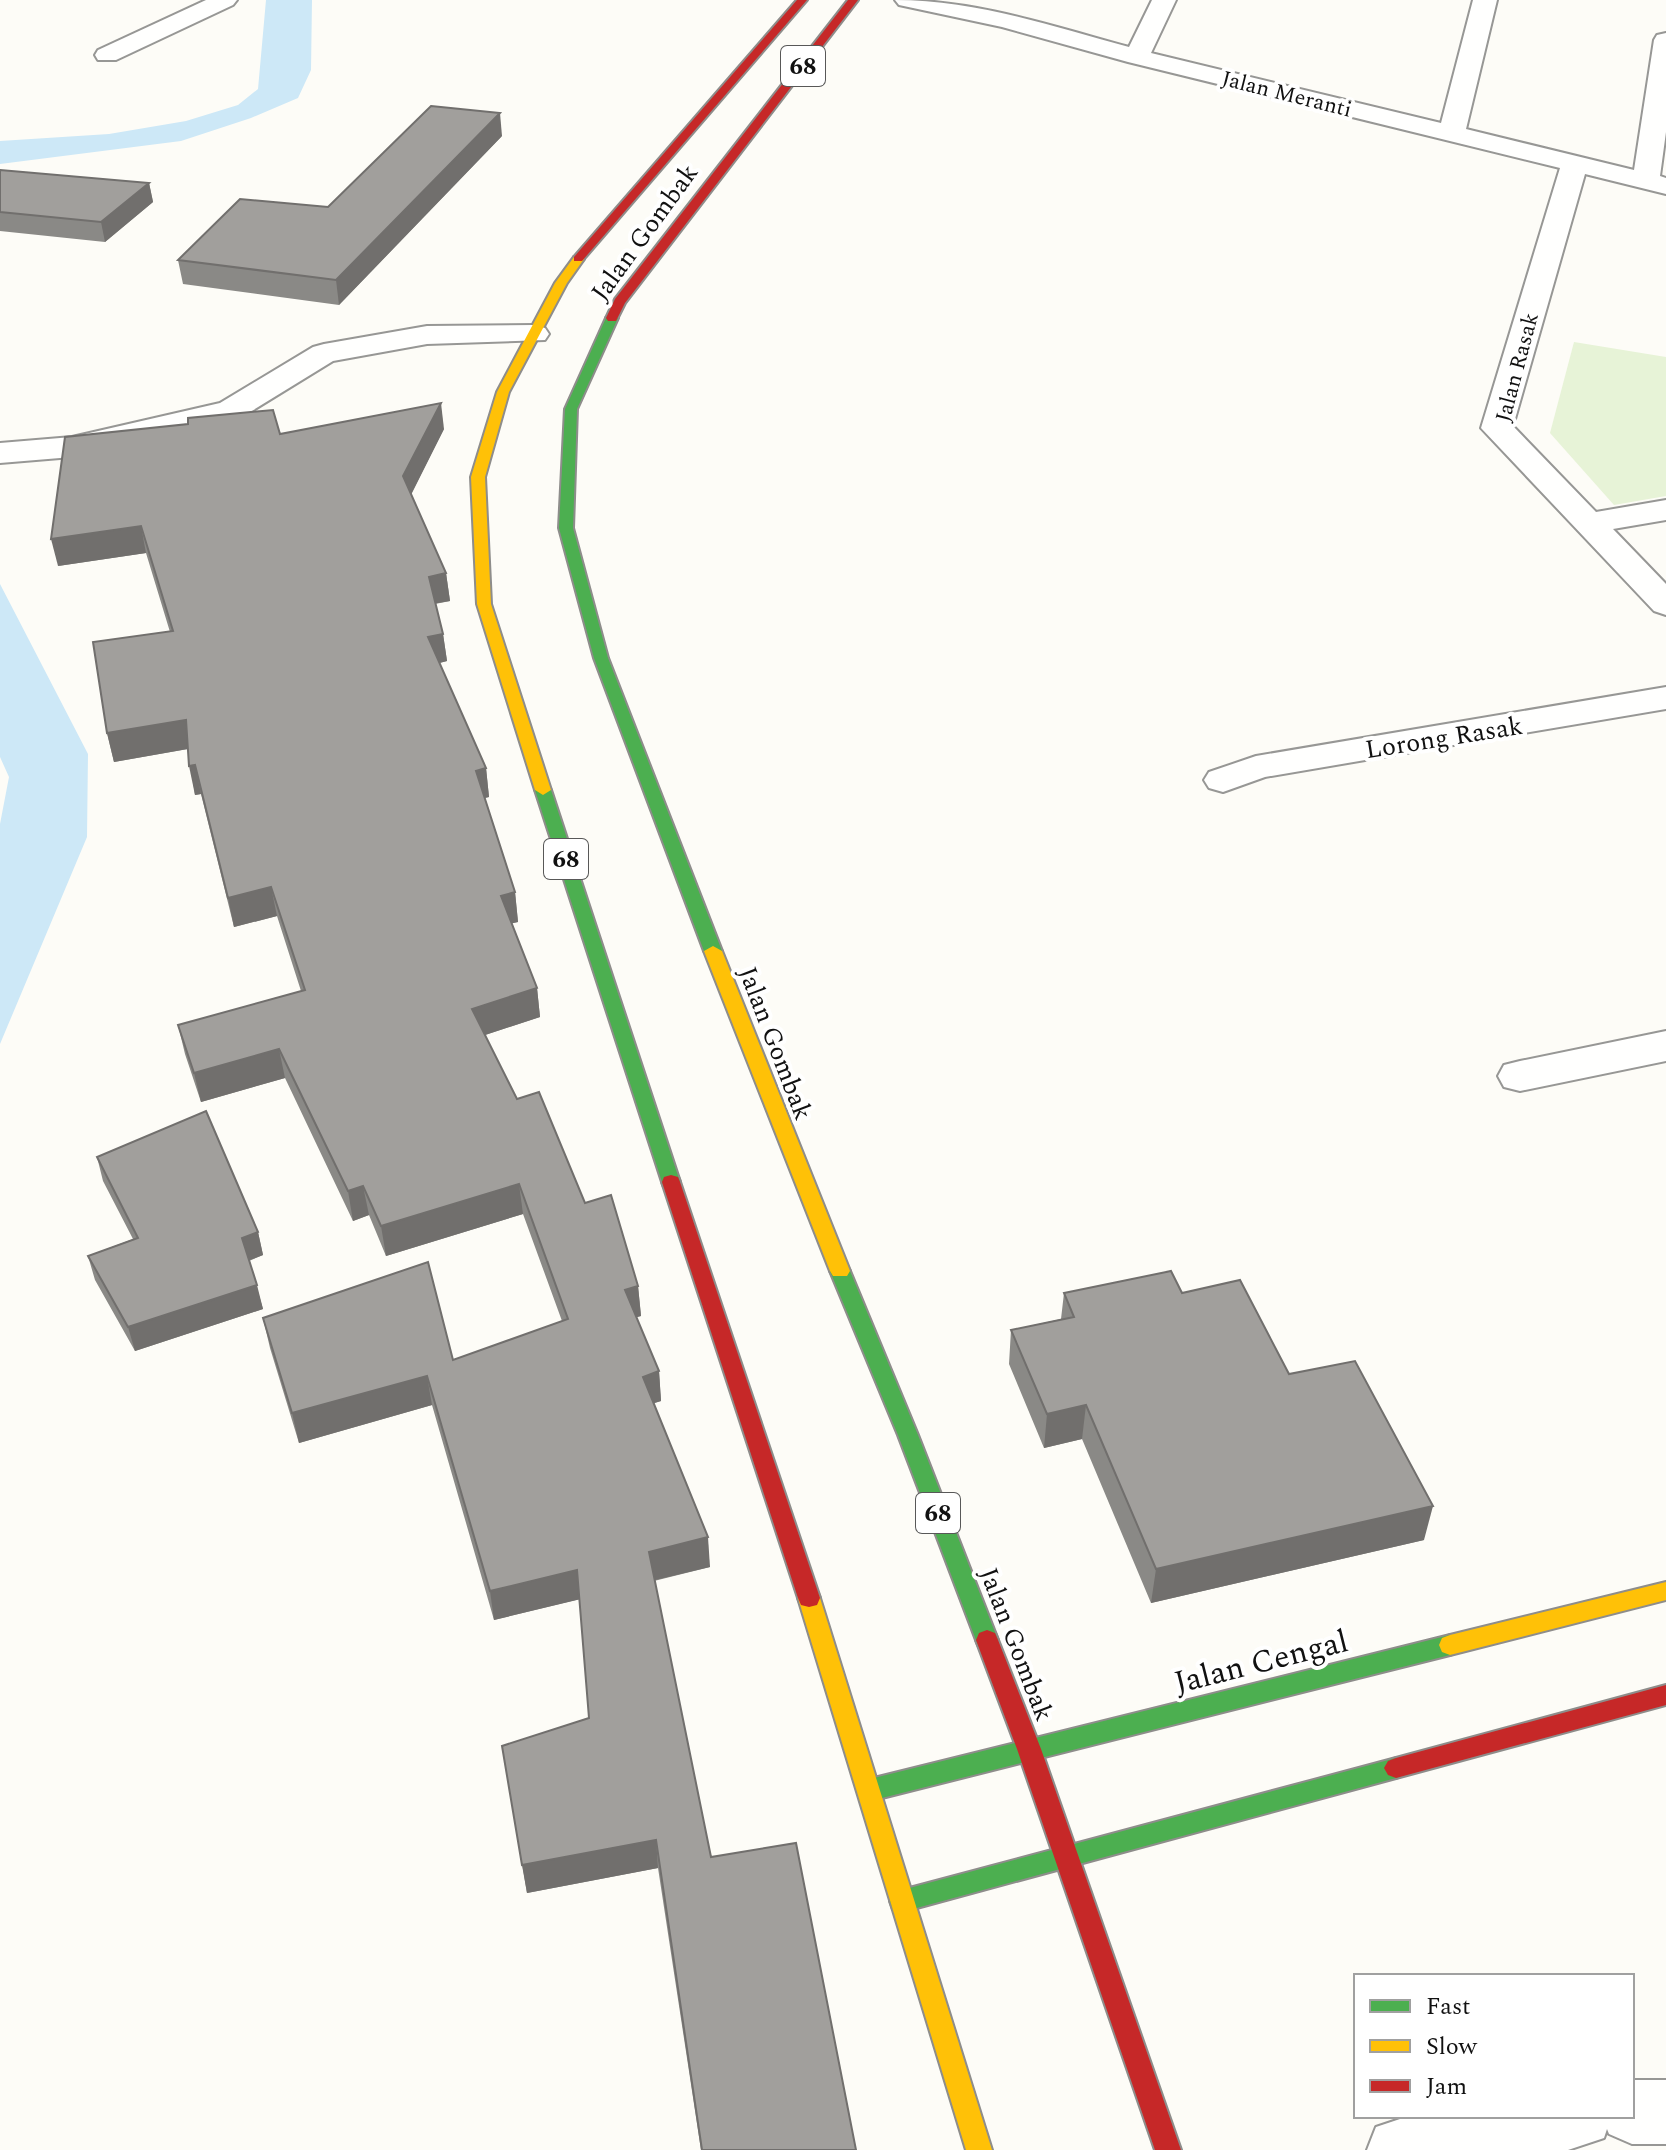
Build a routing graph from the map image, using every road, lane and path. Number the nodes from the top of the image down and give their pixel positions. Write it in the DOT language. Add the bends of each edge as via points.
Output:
graph roads {
  1 [pos="225,0"];
  2 [pos="802,0"];
  3 [pos="853,0"];
  4 [pos="907,0"];
  5 [pos="1164,0"];
  6 [pos="1485,0"];
  7 [pos="1666,40"];
  8 [pos="107,55"];
  9 [pos="1137,57"];
  10 [pos="1452,133"];
  11 [pos="1574,165"];
  12 [pos="1656,184"];
  13 [pos="534,334"];
  14 [pos="0,453"];
  15 [pos="1666,510"];
  16 [pos="1588,523"];
  17 [pos="1666,604"];
  18 [pos="1666,698"];
  19 [pos="1223,780"];
  20 [pos="1666,1046"];
  21 [pos="1520,1076"];
  22 [pos="1666,1591"];
  23 [pos="1666,1695"];
  24 [pos="1029,1749"];
  25 [pos="870,1790"];
  26 [pos="1066,1856"];
  27 [pos="902,1901"];
  28 [pos="1634,2112"];
  29 [pos="1666,2112"];
  30 [pos="1570,2118"];
  31 [pos="979,2150"];
  32 [pos="1168,2150"];
  33 [pos="1399,2150"];
  1 -- 8 [label="street"];
  2 -- 13 [label="main road, Jalan Gombak / 68" via="579,258"];
  3 -- 24 [label="main road, Jalan Gombak / 68" via="619,302 571,409 566,528 601,658 792,1157 908,1435"];
  4 -- 9 [label="street, Jalan Meranti"];
  5 -- 9 [label="street"];
  6 -- 10 [label="street"];
  7 -- 12 [label="street"];
  9 -- 10 [label="street, Jalan Meranti"];
  10 -- 11 [label="street, Jalan Meranti"];
  11 -- 12 [label="street, Jalan Meranti"];
  11 -- 16 [label="street, Jalan Rasak" via="1497,428"];
  13 -- 14 [label="street" via="427,335 350,347 324,353 231,410 72,447"];
  13 -- 25 [label="main road, Jalan Gombak / 68" via="503,392 478,477 484,604"];
  15 -- 16 [label="street"];
  16 -- 17 [label="street, Jalan Rasak"];
  18 -- 19 [label="street, Lorong Rasak" via="1256,767"];
  20 -- 21 [label="street"];
  22 -- 24 [label="main road, Jalan Cengal"];
  23 -- 26 [label="main road"];
  24 -- 25 [label="main road, Jalan Cengal"];
  24 -- 26 [label="main road, Jalan Gombak / 68"];
  25 -- 27 [label="main road, Jalan Gombak / 68"];
  26 -- 27 [label="main road"];
  26 -- 32 [label="main road, Jalan Gombak / 68"];
  27 -- 31 [label="main road, Jalan Gombak / 68"];
  28 -- 29 [label="street"];
  30 -- 33 [label="street"];
}
